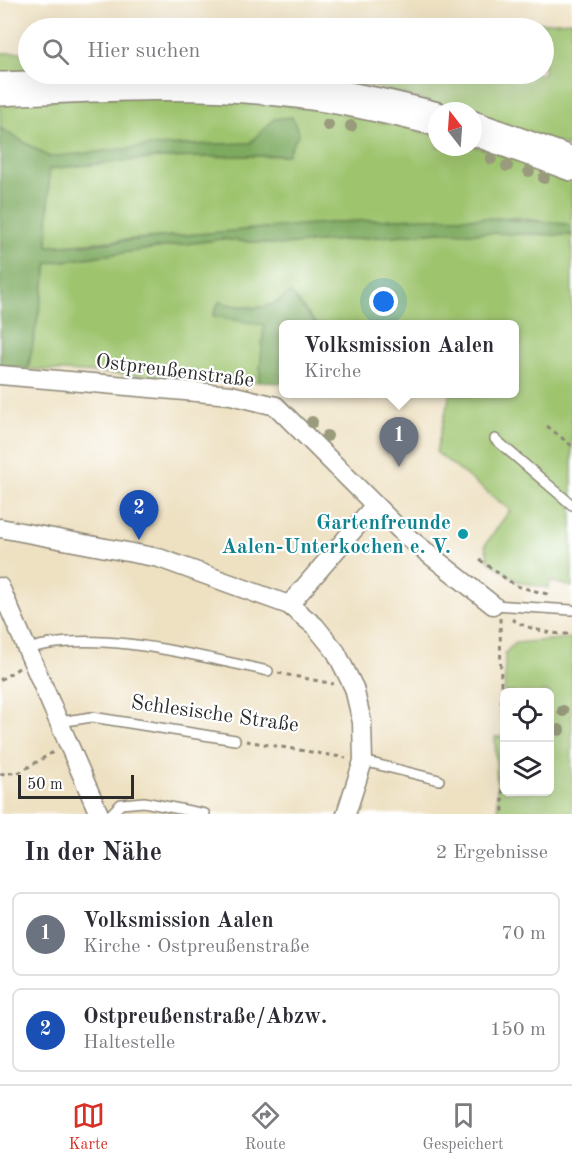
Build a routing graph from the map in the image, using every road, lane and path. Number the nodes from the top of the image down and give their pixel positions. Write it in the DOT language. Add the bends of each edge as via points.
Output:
graph roads {
  1 [pos="115,84"];
  2 [pos="162,84"];
  3 [pos="0,89"];
  4 [pos="428,117"];
  5 [pos="482,131"];
  6 [pos="572,164"];
  7 [pos="0,375"];
  8 [pos="548,426"];
  9 [pos="495,439"];
  10 [pos="572,446"];
  11 [pos="572,505"];
  12 [pos="374,506"];
  13 [pos="0,528"];
  14 [pos="480,560"];
  15 [pos="0,587"];
  16 [pos="547,594"];
  17 [pos="289,605"];
  18 [pos="496,608"];
  19 [pos="572,610"];
  20 [pos="572,634"];
  21 [pos="30,655"];
  22 [pos="268,671"];
  23 [pos="0,680"];
  24 [pos="354,688"];
  25 [pos="59,722"];
  26 [pos="235,740"];
  27 [pos="69,743"];
  28 [pos="363,761"];
  29 [pos="0,774"];
  30 [pos="439,780"];
  31 [pos="99,814"];
  32 [pos="111,814"];
  33 [pos="205,814"];
  34 [pos="346,814"];
  35 [pos="502,814"];
  1 -- 3 [label="highway"];
  2 -- 4 [label="highway" via="280,89 374,103"];
  5 -- 6 [label="highway"];
  7 -- 12 [label="street, Ostpreußenstraße" via="231,395 276,406"];
  8 -- 10 [label="path"];
  9 -- 11 [label="lane"];
  12 -- 17 [label="street"];
  12 -- 18 [label="street, Ostpreußenstraße"];
  13 -- 17 [label="street" via="159,558"];
  14 -- 16 [label="path" via="516,586"];
  15 -- 21 [label="street"];
  17 -- 24 [label="street" via="315,626 336,651"];
  18 -- 19 [label="lane"];
  18 -- 20 [label="path" via="518,623"];
  18 -- 35 [label="path"];
  21 -- 22 [label="lane" via="51,642 86,640"];
  21 -- 23 [label="path"];
  21 -- 25 [label="street"];
  22 -- 24 [label="path"];
  24 -- 28 [label="street" via="362,722"];
  25 -- 26 [label="lane, Schlesische Straße" via="92,717"];
  25 -- 27 [label="street"];
  26 -- 28 [label="path, Schlesische Straße"];
  27 -- 29 [label="path" via="20,772"];
  27 -- 31 [label="street"];
  28 -- 30 [label="lane"];
  28 -- 34 [label="street"];
  32 -- 33 [label="lane" via="121,804 144,802"];
}
